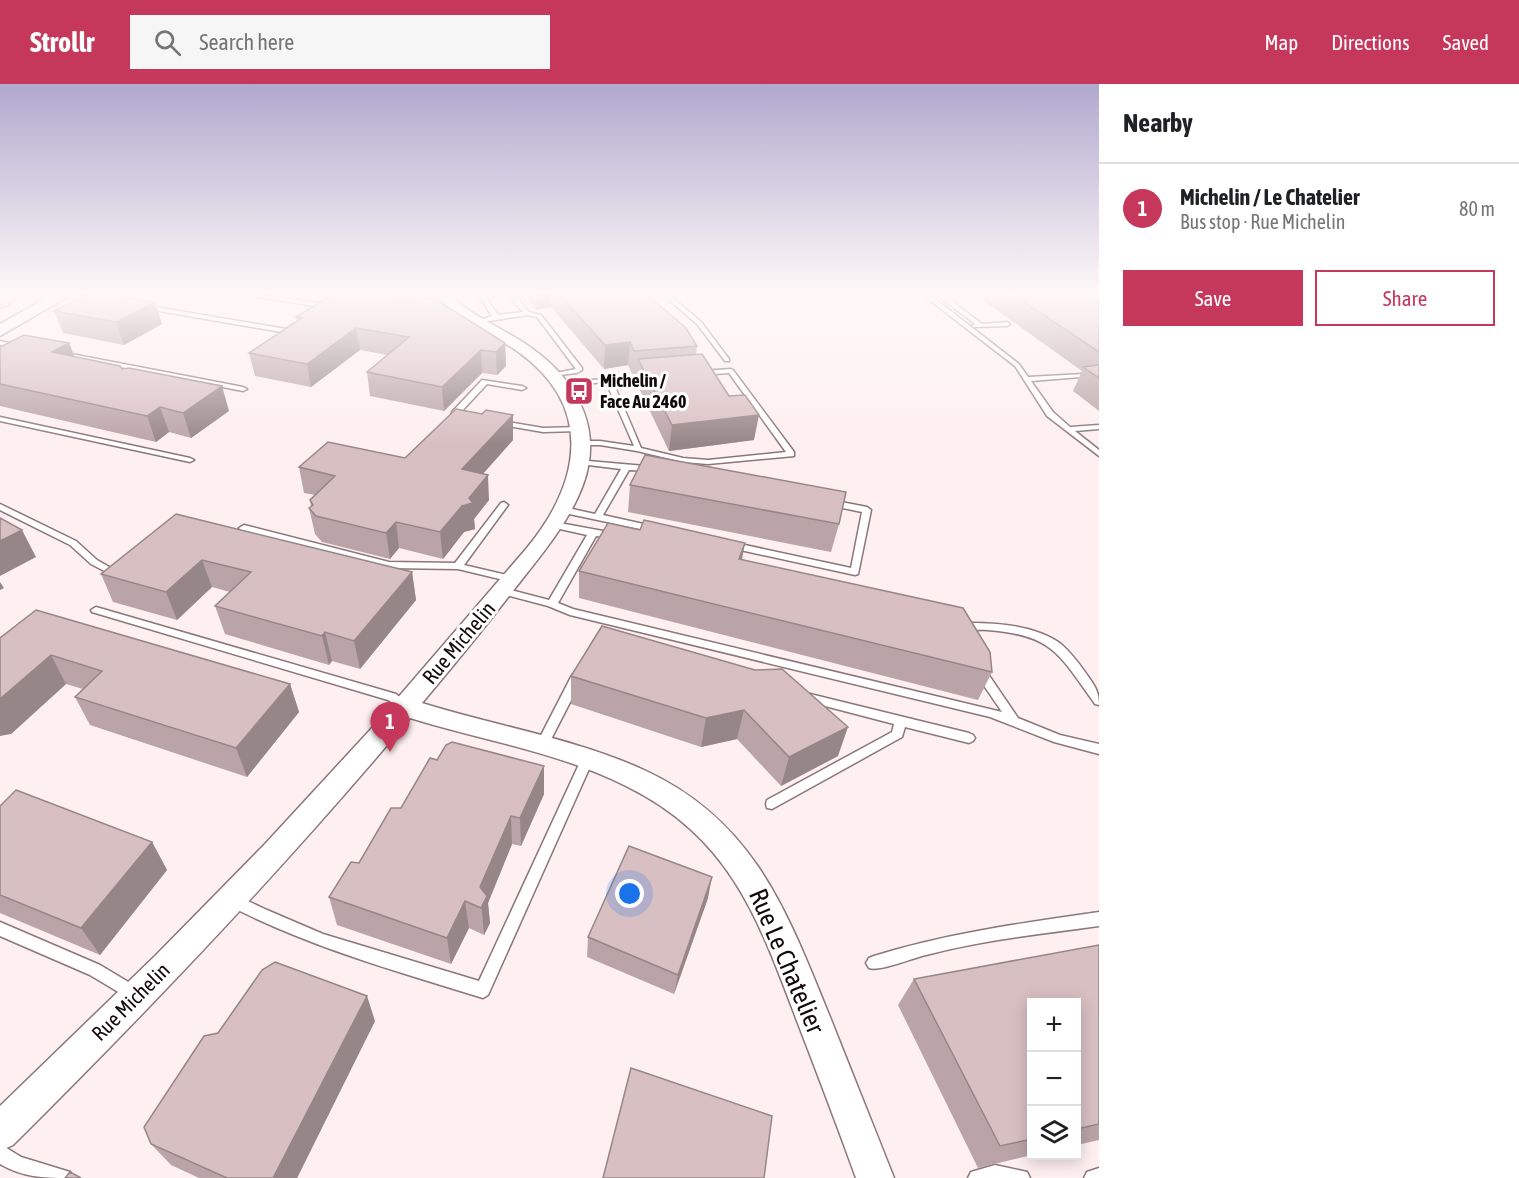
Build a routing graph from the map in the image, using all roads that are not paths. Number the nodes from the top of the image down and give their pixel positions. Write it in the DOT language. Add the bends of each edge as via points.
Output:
graph roads {
  1 [pos="0,343"];
  2 [pos="517,343"];
  3 [pos="560,343"];
  4 [pos="714,343"];
  5 [pos="988,343"];
  6 [pos="57,353"];
  7 [pos="8,354"];
  8 [pos="727,360"];
  9 [pos="159,373"];
  10 [pos="686,374"];
  11 [pos="664,375"];
  12 [pos="1081,375"];
  13 [pos="150,378"];
  14 [pos="1027,379"];
  15 [pos="557,380"];
  16 [pos="609,380"];
  17 [pos="522,388"];
  18 [pos="243,389"];
  19 [pos="466,416"];
  20 [pos="0,419"];
  21 [pos="490,420"];
  22 [pos="1099,427"];
  23 [pos="1068,429"];
  24 [pos="580,436"];
  25 [pos="637,449"];
  26 [pos="1099,454"];
  27 [pos="190,460"];
  28 [pos="580,462"];
  29 [pos="626,467"];
  30 [pos="667,472"];
  31 [pos="820,501"];
  32 [pos="504,505"];
  33 [pos="0,507"];
  34 [pos="598,517"];
  35 [pos="559,518"];
  36 [pos="244,528"];
  37 [pos="666,531"];
  38 [pos="593,533"];
  39 [pos="623,538"];
  40 [pos="722,543"];
  41 [pos="458,566"];
  42 [pos="113,572"];
  43 [pos="507,585"];
  44 [pos="552,604"];
  45 [pos="96,610"];
  46 [pos="958,629"];
  47 [pos="978,659"];
  48 [pos="583,664"];
  49 [pos="798,695"];
  50 [pos="1099,701"];
  51 [pos="405,707"];
  52 [pos="900,721"];
  53 [pos="1014,721"];
  54 [pos="969,738"];
  55 [pos="541,747"];
  56 [pos="1099,748"];
  57 [pos="587,760"];
  58 [pos="772,804"];
  59 [pos="231,899"];
  60 [pos="1099,919"];
  61 [pos="0,929"];
  62 [pos="874,963"];
  63 [pos="137,996"];
  64 [pos="0,1132"];
  65 [pos="0,1153"];
  66 [pos="1099,1177"];
  67 [pos="64,1178"];
  68 [pos="875,1178"];
  69 [pos="977,1178"];
  70 [pos="1021,1178"];
  71 [pos="1093,1178"];
  1 -- 7 [label="lane" via="23,346"];
  2 -- 15 [label="street, Rue Michelin"];
  3 -- 15 [label="lane" via="580,369"];
  4 -- 8 [label="lane"];
  5 -- 14 [label="lane" via="1017,365"];
  6 -- 9 [label="lane"];
  9 -- 13 [label="lane"];
  9 -- 18 [label="lane"];
  10 -- 25 [label="lane" via="730,370 791,454 708,462"];
  11 -- 16 [label="lane"];
  12 -- 14 [label="lane"];
  14 -- 23 [label="lane" via="1050,414"];
  15 -- 16 [label="lane"];
  15 -- 24 [label="street, Rue Michelin" via="572,406"];
  16 -- 25 [label="lane"];
  17 -- 19 [label="lane" via="485,382 455,414"];
  20 -- 27 [label="lane"];
  21 -- 24 [label="lane"];
  22 -- 23 [label="lane"];
  23 -- 26 [label="lane"];
  24 -- 25 [label="lane"];
  24 -- 28 [label="street, Rue Michelin"];
  28 -- 29 [label="lane"];
  28 -- 35 [label="street, Rue Michelin"];
  29 -- 30 [label="lane"];
  29 -- 34 [label="lane"];
  31 -- 40 [label="lane" via="867,510 855,572"];
  32 -- 41 [label="lane"];
  33 -- 42 [label="lane" via="73,543 94,562"];
  34 -- 35 [label="lane"];
  34 -- 37 [label="lane"];
  35 -- 38 [label="lane"];
  35 -- 43 [label="street, Rue Michelin"];
  36 -- 41 [label="lane" via="389,565"];
  38 -- 39 [label="lane"];
  38 -- 44 [label="lane"];
  41 -- 43 [label="lane"];
  43 -- 44 [label="lane"];
  43 -- 51 [label="street, Rue Michelin"];
  44 -- 53 [label="lane" via="570,612"];
  45 -- 51 [label="lane" via="392,697"];
  46 -- 50 [label="lane" via="996,627 1050,642"];
  47 -- 53 [label="lane" via="977,668"];
  48 -- 55 [label="lane"];
  49 -- 52 [label="lane"];
  51 -- 55 [label="street, Rue Le Chatelier"];
  51 -- 59 [label="street, Rue Michelin"];
  52 -- 54 [label="lane"];
  52 -- 58 [label="lane" via="898,734"];
  53 -- 56 [label="lane" via="1058,739"];
  55 -- 57 [label="street, Rue Le Chatelier"];
  57 -- 59 [label="lane" via="483,990 331,943"];
  57 -- 68 [label="street, Rue Le Chatelier" via="635,778 679,804 713,832 743,866 772,915"];
  59 -- 63 [label="street, Rue Michelin"];
  60 -- 62 [label="lane" via="958,940"];
  61 -- 63 [label="lane" via="95,969"];
  63 -- 64 [label="street, Rue Michelin"];
  65 -- 67 [label="lane" via="17,1165"];
  66 -- 71 [label="lane"];
  69 -- 70 [label="lane" via="995,1174"];
}
